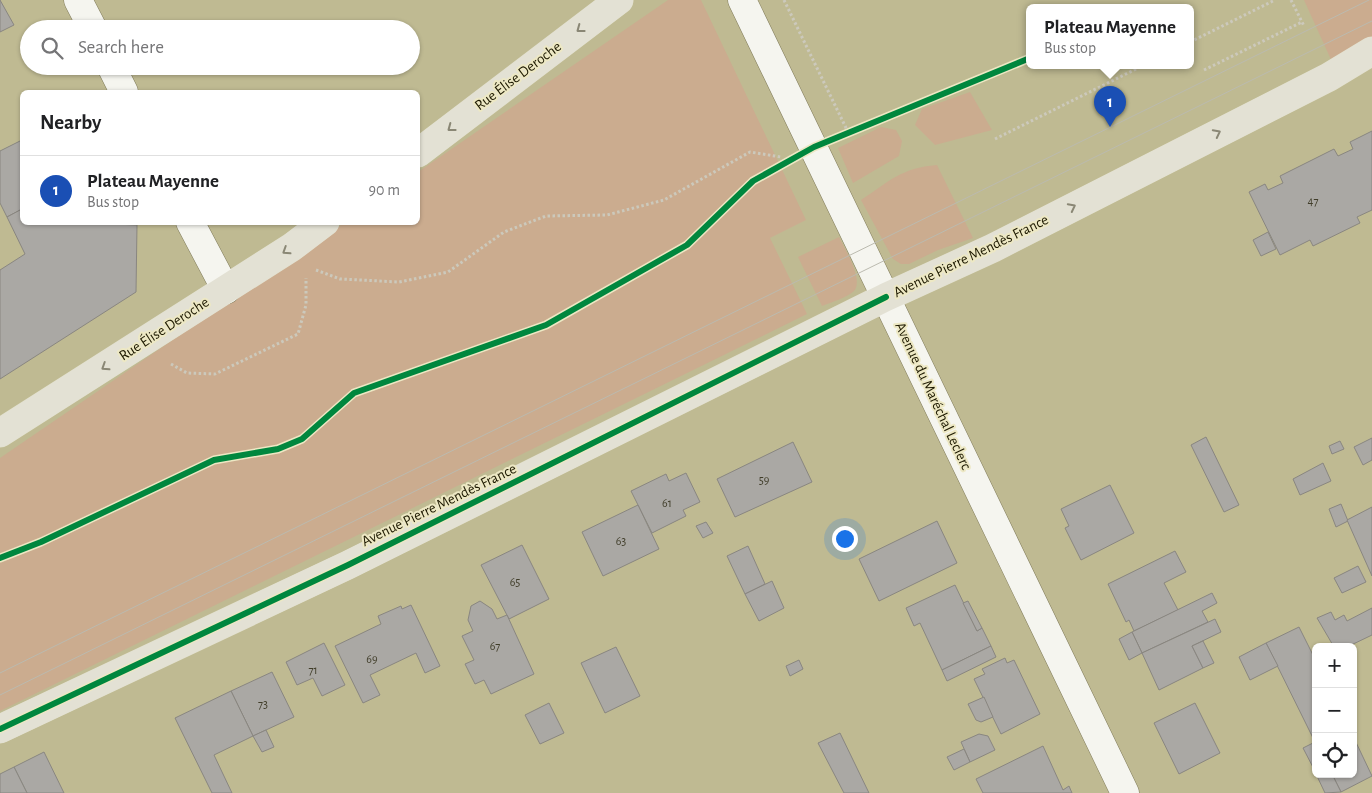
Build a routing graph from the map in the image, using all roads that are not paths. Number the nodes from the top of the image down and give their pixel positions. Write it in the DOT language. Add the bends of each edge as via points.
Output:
graph roads {
  1 [pos="78,0"];
  2 [pos="619,0"];
  3 [pos="742,0"];
  4 [pos="88,20"];
  5 [pos="1372,51"];
  6 [pos="116,75"];
  7 [pos="123,90"];
  8 [pos="420,151"];
  9 [pos="192,225"];
  10 [pos="321,225"];
  11 [pos="226,290"];
  12 [pos="886,297"];
  13 [pos="0,433"];
  14 [pos="0,729"];
  15 [pos="1125,793"];
  1 -- 4 [label="street"];
  2 -- 8 [label="main road, Rue Élise Deroche, one-way"];
  3 -- 12 [label="street, Avenue du Maréchal Leclerc"];
  12 -- 5 [label="main road, Avenue Pierre Mendès France, one-way" via="993,248 1330,77"];
  6 -- 7 [label="street"];
  9 -- 11 [label="street"];
  10 -- 11 [label="main road, Rue Élise Deroche, one-way"];
  11 -- 13 [label="main road, Rue Élise Deroche, one-way"];
  12 -- 14 [label="main road, Avenue Pierre Mendès France" via="348,565"];
  12 -- 15 [label="street, Avenue du Maréchal Leclerc"];
}
